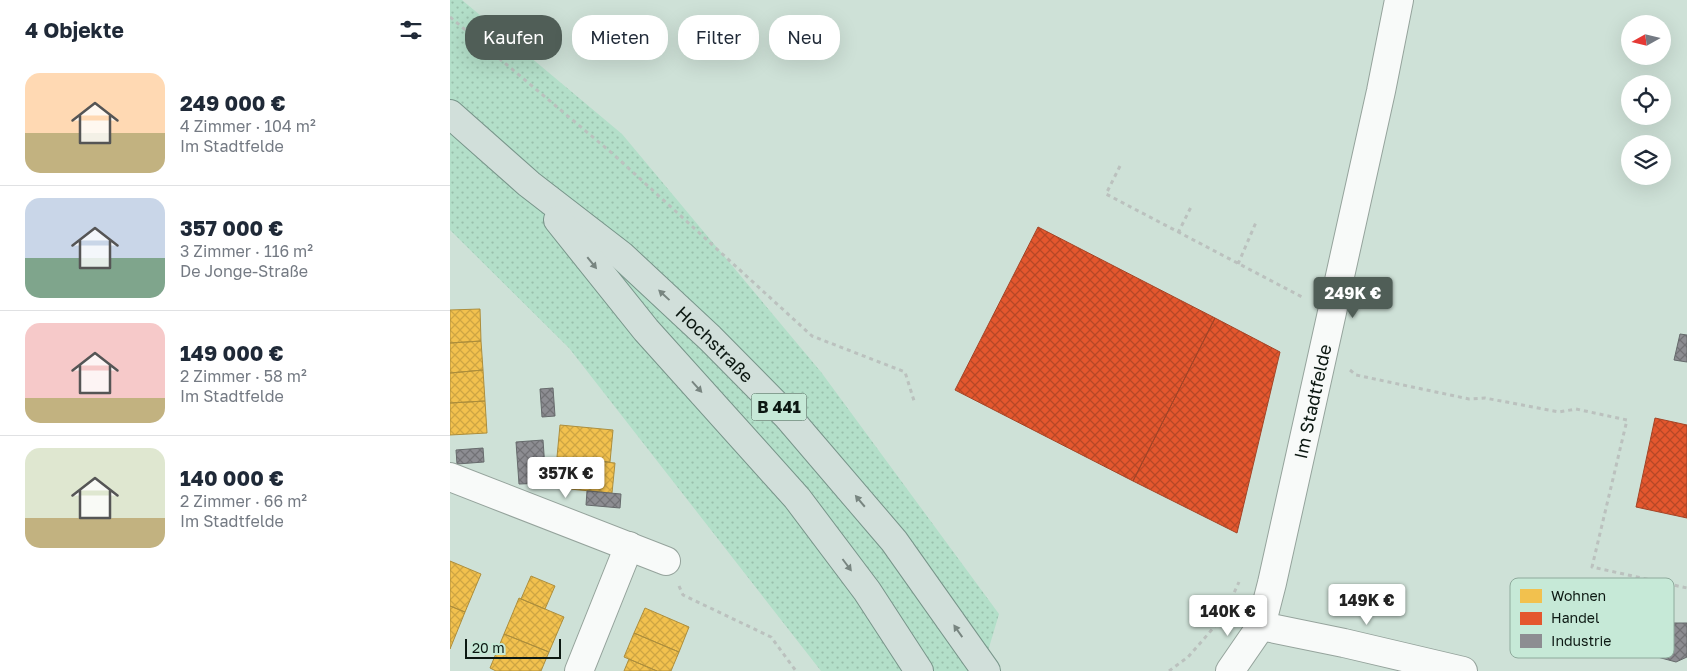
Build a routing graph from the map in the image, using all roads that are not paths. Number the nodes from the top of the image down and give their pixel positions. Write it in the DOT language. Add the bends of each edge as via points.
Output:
graph roads {
  1 [pos="1399,0"];
  2 [pos="450,114"];
  3 [pos="529,184"];
  4 [pos="450,477"];
  5 [pos="629,546"];
  6 [pos="666,561"];
  7 [pos="1261,626"];
  8 [pos="579,671"];
  9 [pos="919,671"];
  10 [pos="986,671"];
  11 [pos="1230,671"];
  12 [pos="1463,671"];
  1 -- 7 [label="street, Im Stadtfelde"];
  2 -- 3 [label="main road, Hochstraße / B 441"];
  3 -- 9 [label="main road, Hochstraße / B 441, one-way" via="646,330 797,498 867,591"];
  10 -- 3 [label="main road, Hochstraße / B 441, one-way" via="894,540 788,417 621,255"];
  4 -- 5 [label="street"];
  5 -- 6 [label="street"];
  5 -- 8 [label="street"];
  7 -- 11 [label="street, Im Stadtfelde"];
  7 -- 12 [label="street"];
}
